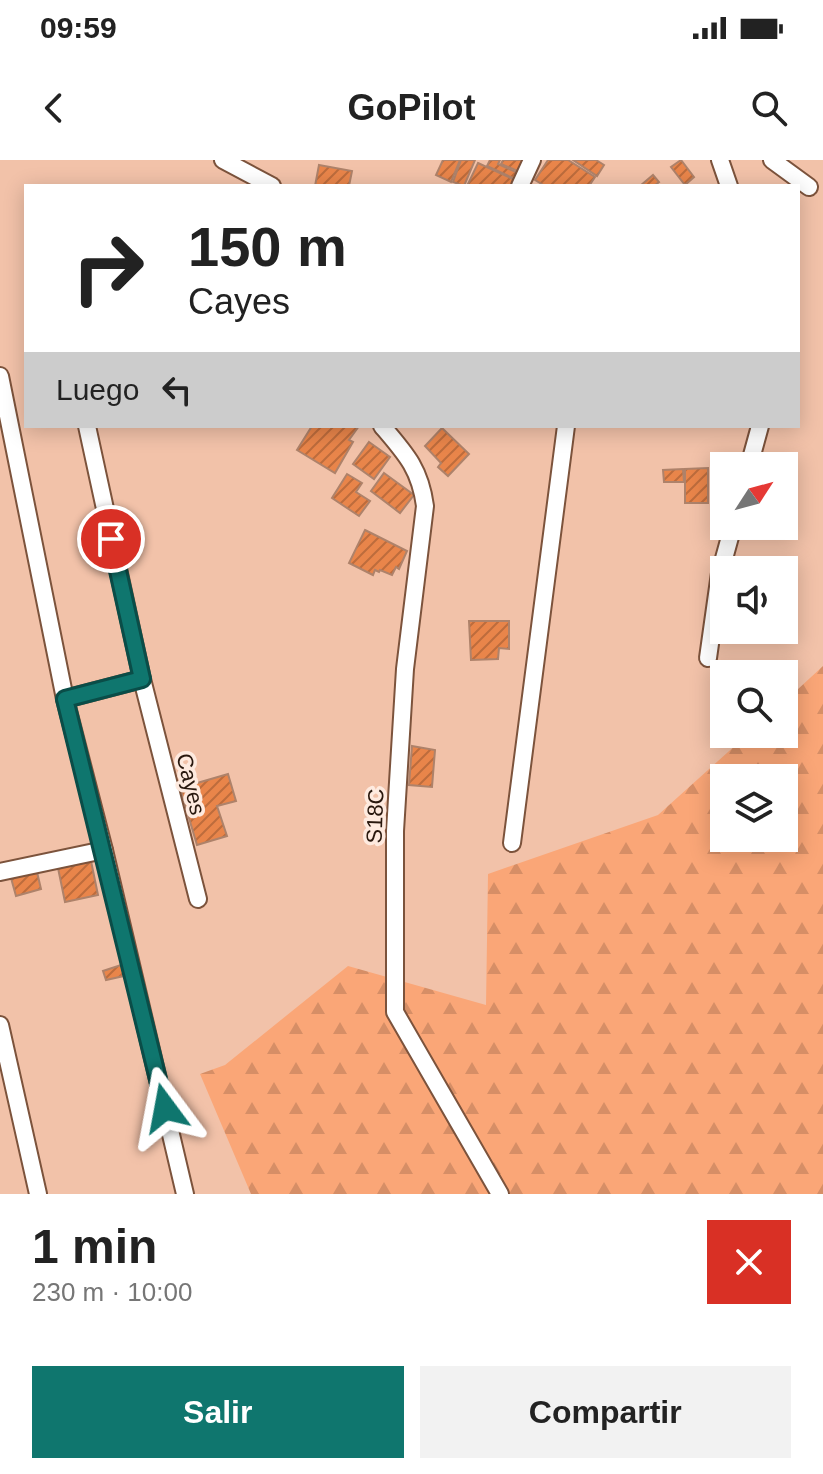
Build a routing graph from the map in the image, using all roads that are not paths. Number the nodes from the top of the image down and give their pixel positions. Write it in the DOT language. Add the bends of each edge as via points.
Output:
graph roads {
  1 [pos="223,160"];
  2 [pos="532,160"];
  3 [pos="720,160"];
  4 [pos="772,160"];
  5 [pos="526,183"];
  6 [pos="268,184"];
  7 [pos="728,184"];
  8 [pos="809,187"];
  9 [pos="0,376"];
  10 [pos="3,402"];
  11 [pos="87,428"];
  12 [pos="384,428"];
  13 [pos="566,428"];
  14 [pos="759,428"];
  15 [pos="753,452"];
  16 [pos="729,540"];
  17 [pos="708,658"];
  18 [pos="142,679"];
  19 [pos="65,699"];
  20 [pos="512,843"];
  21 [pos="104,850"];
  22 [pos="0,872"];
  23 [pos="198,899"];
  24 [pos="0,1025"];
  25 [pos="38,1194"];
  26 [pos="185,1194"];
  27 [pos="500,1194"];
  1 -- 6 [label="street"];
  2 -- 5 [label="street"];
  3 -- 7 [label="street"];
  4 -- 8 [label="street"];
  9 -- 10 [label="street"];
  10 -- 19 [label="street"];
  11 -- 18 [label="street, Cayes"];
  12 -- 27 [label="street, S18C" via="422,481 425,506 405,669 395,831 395,1012"];
  13 -- 20 [label="street"];
  14 -- 15 [label="street"];
  16 -- 17 [label="street"];
  18 -- 19 [label="street"];
  18 -- 23 [label="street, Cayes"];
  19 -- 21 [label="street"];
  21 -- 22 [label="street"];
  21 -- 26 [label="street"];
  24 -- 25 [label="street"];
}
